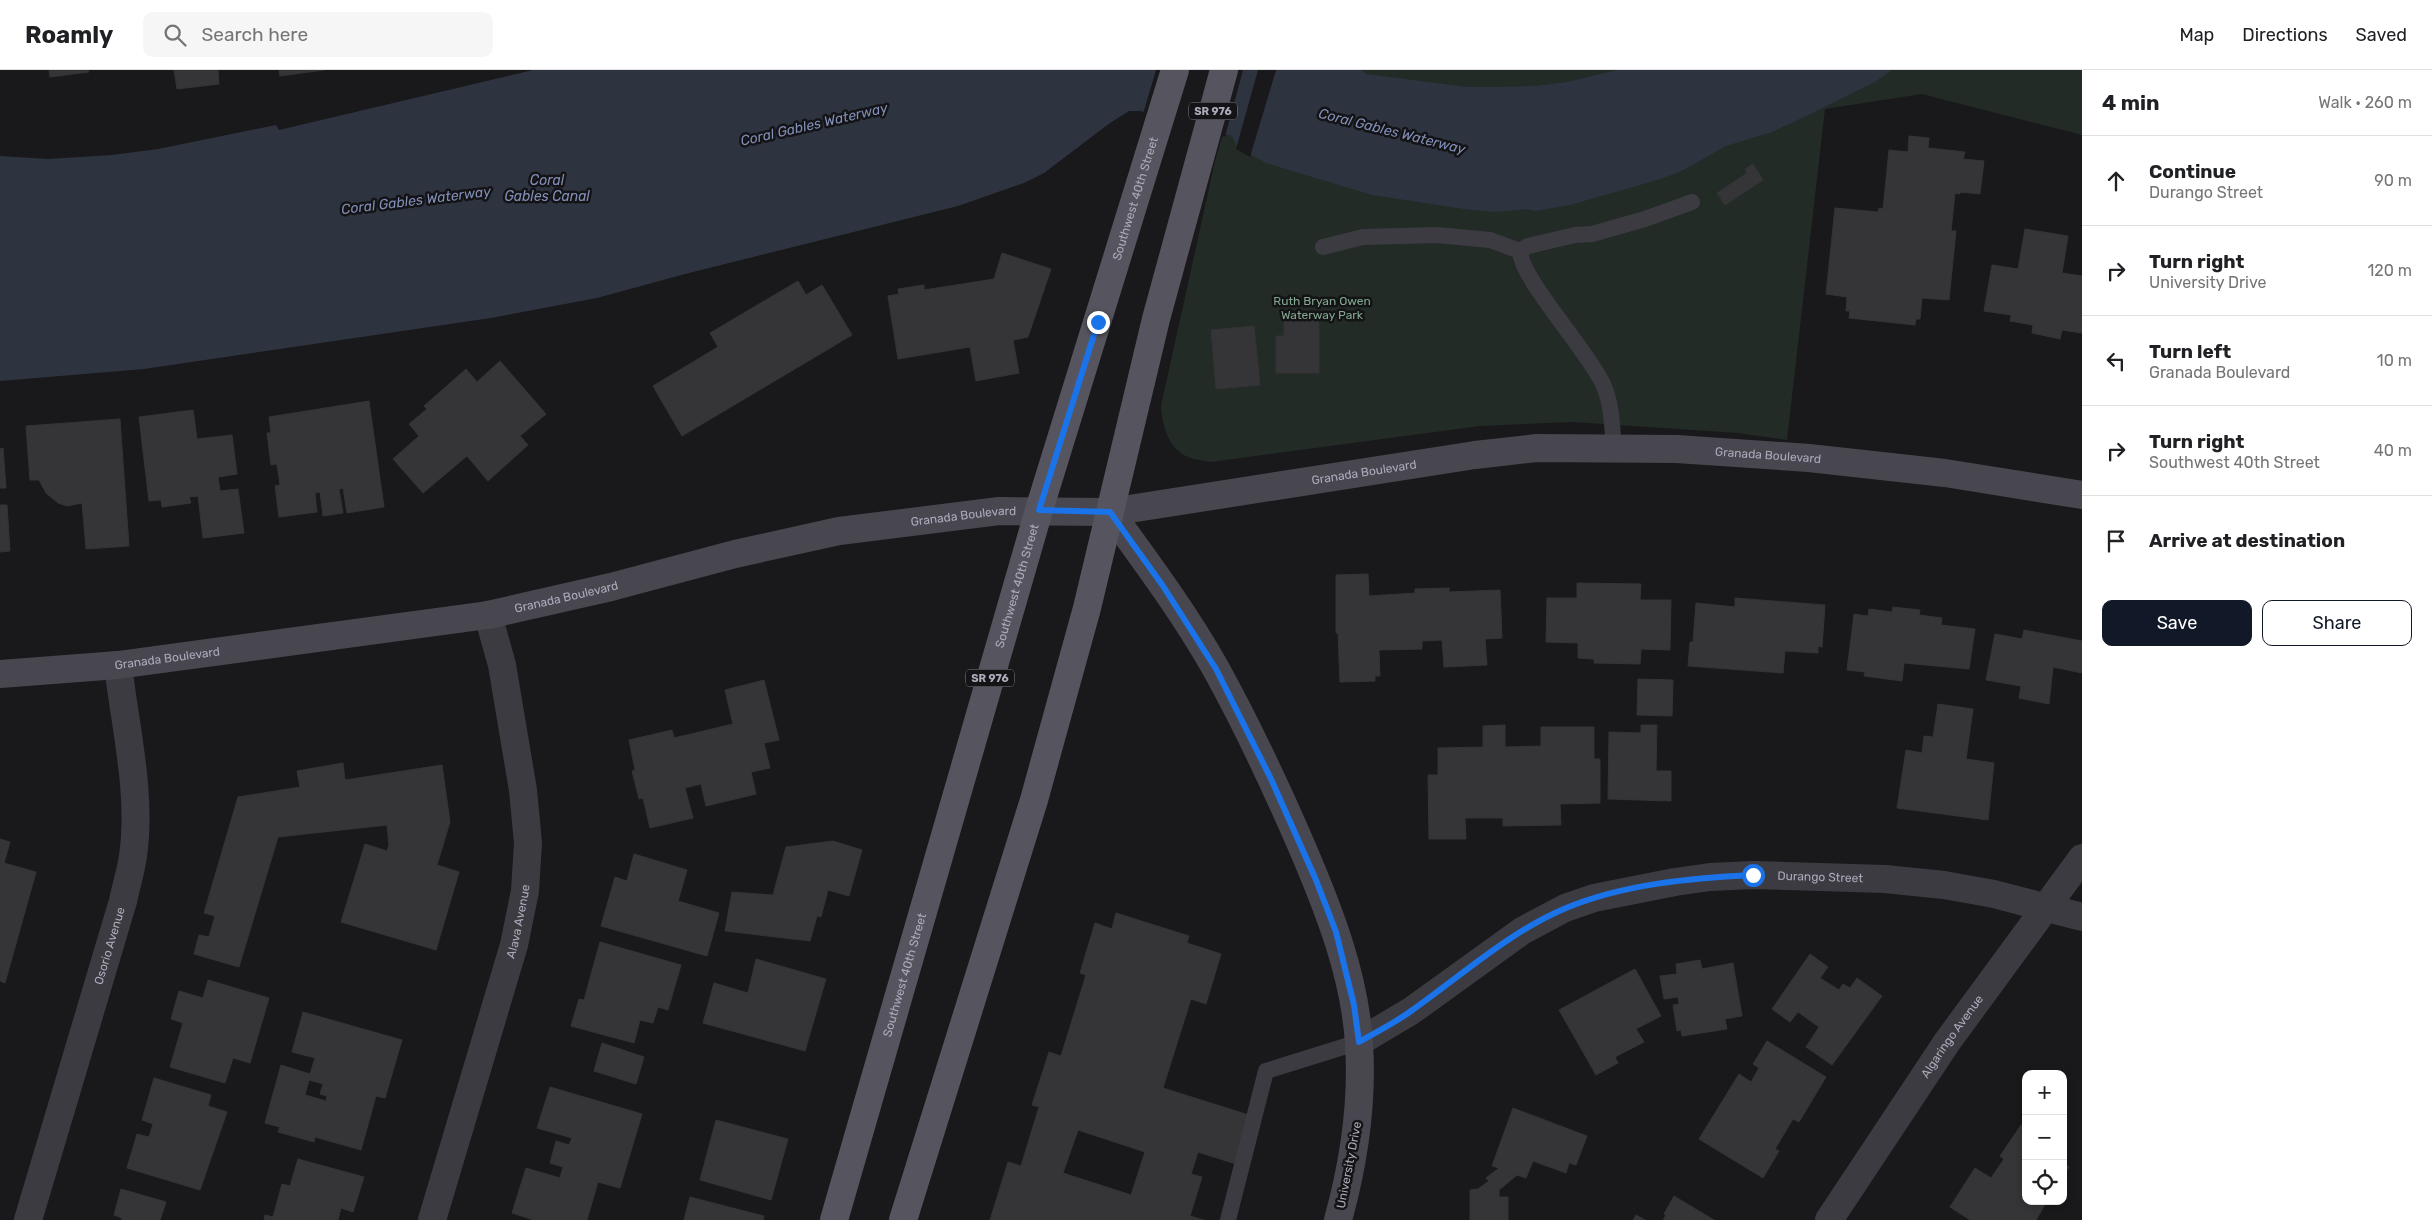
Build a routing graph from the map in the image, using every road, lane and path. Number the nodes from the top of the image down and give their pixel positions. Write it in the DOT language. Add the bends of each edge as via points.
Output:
graph roads {
  1 [pos="1175,70"];
  2 [pos="1224,70"];
  3 [pos="1692,202"];
  4 [pos="1323,247"];
  5 [pos="1520,251"];
  6 [pos="1614,448"];
  7 [pos="2082,495"];
  8 [pos="1039,510"];
  9 [pos="1110,512"];
  10 [pos="488,615"];
  11 [pos="118,665"];
  12 [pos="0,674"];
  13 [pos="2082,858"];
  14 [pos="2046,907"];
  15 [pos="2082,917"];
  16 [pos="1359,1042"];
  17 [pos="28,1220"];
  18 [pos="432,1220"];
  19 [pos="834,1220"];
  20 [pos="903,1220"];
  21 [pos="1228,1220"];
  22 [pos="1338,1220"];
  23 [pos="1829,1220"];
  1 -- 8 [label="main road, Southwest 40th Street / SR 976"];
  2 -- 9 [label="main road, SR 976" via="1156,319"];
  3 -- 5 [label="lane" via="1592,234 1528,246"];
  4 -- 5 [label="lane" via="1363,238 1437,235 1490,240"];
  5 -- 6 [label="lane" via="1524,266 1569,334 1588,355 1603,384 1609,402"];
  6 -- 7 [label="street, Granada Boulevard" via="1827,460 1945,473"];
  6 -- 9 [label="street, Granada Boulevard" via="1537,448 1475,455"];
  8 -- 9 [label="street, Granada Boulevard"];
  8 -- 10 [label="street, Granada Boulevard" via="999,511 838,531 735,554 612,588"];
  8 -- 19 [label="main road, Southwest 40th Street / SR 976"];
  9 -- 16 [label="street, University Drive" via="1163,586 1216,669 1283,804 1336,932 1354,1005"];
  9 -- 20 [label="main road, SR 976" via="1034,800"];
  10 -- 11 [label="street, Granada Boulevard"];
  10 -- 18 [label="street, Alava Avenue" via="502,665 523,790 528,843 525,891 511,953"];
  11 -- 12 [label="street, Granada Boulevard"];
  11 -- 17 [label="street, Osorio Avenue" via="134,788 133,856 123,900"];
  13 -- 14 [label="street, Algaringo Avenue"];
  14 -- 15 [label="street, Durango Street"];
  14 -- 16 [label="street, Durango Street" via="1944,885 1885,880 1753,875 1710,877 1629,890 1565,908 1522,931 1411,1011"];
  14 -- 23 [label="street, Algaringo Avenue" via="1938,1056"];
  16 -- 21 [label="lane" via="1266,1071"];
  16 -- 22 [label="street, University Drive" via="1361,1086 1358,1126"];
}
